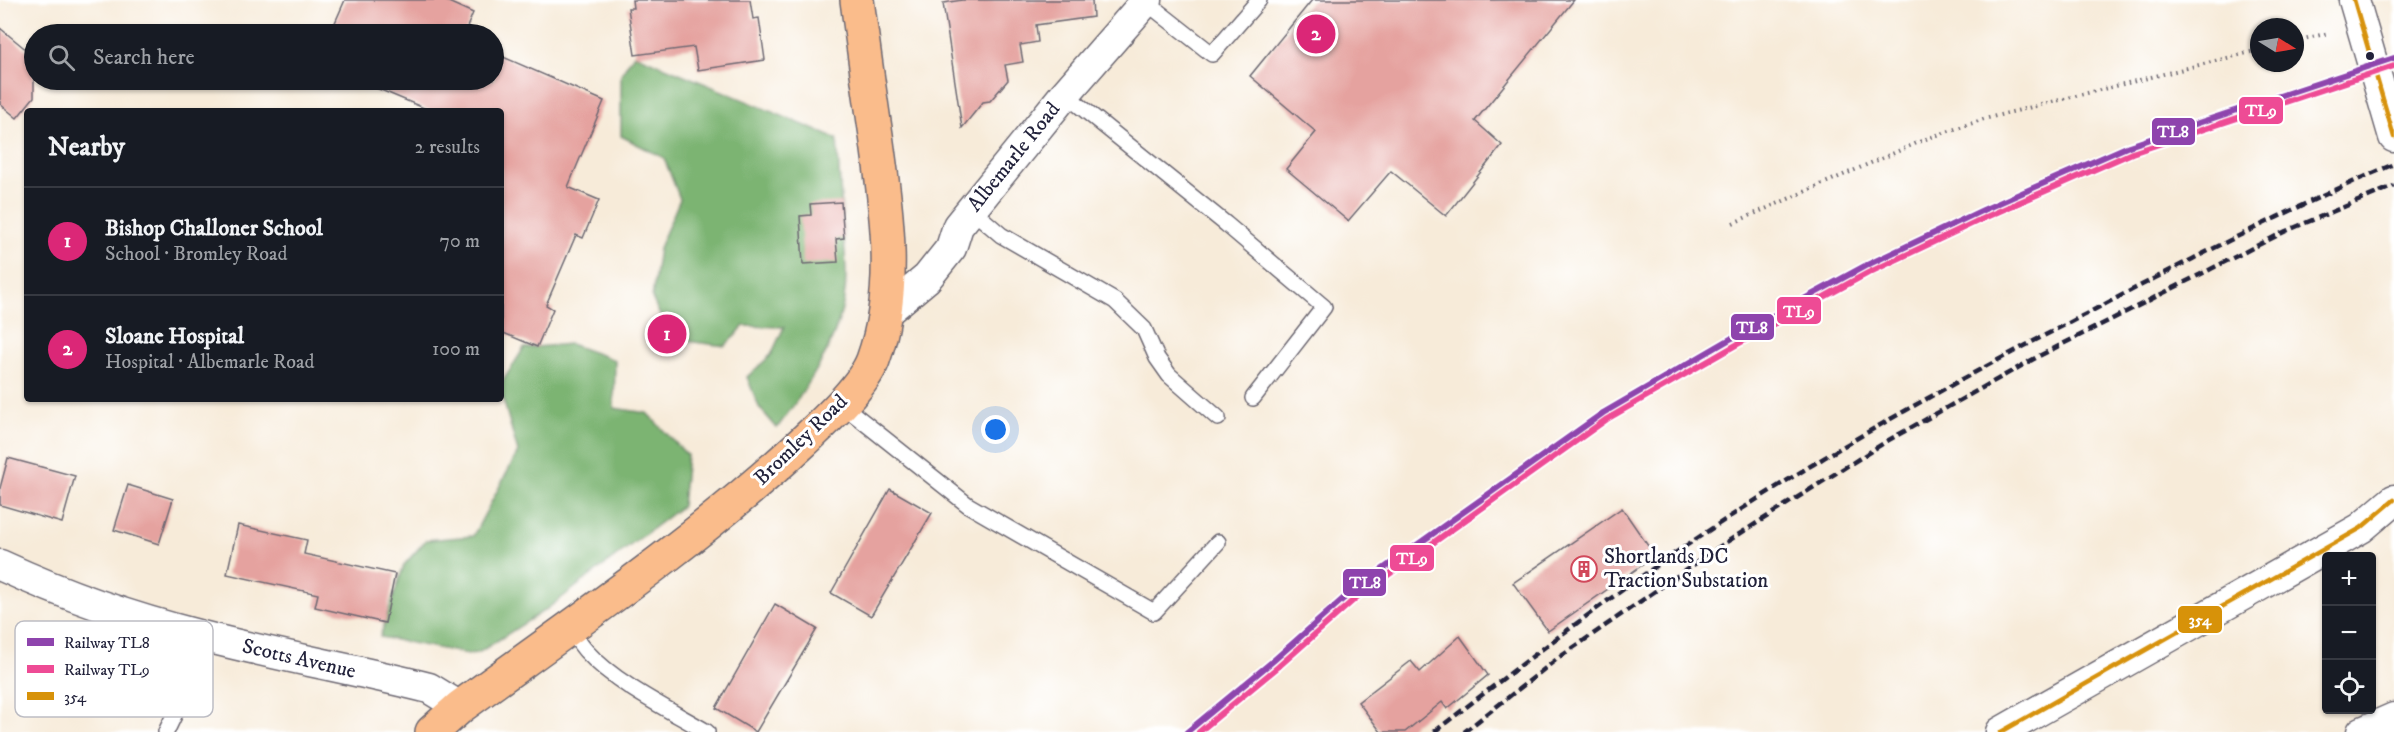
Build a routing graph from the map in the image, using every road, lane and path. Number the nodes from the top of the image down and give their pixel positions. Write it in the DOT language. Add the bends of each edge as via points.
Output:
graph roads {
  1 [pos="857,0"];
  2 [pos="1259,0"];
  3 [pos="2354,0"];
  4 [pos="1147,1"];
  5 [pos="2250,52"];
  6 [pos="1065,94"];
  7 [pos="2394,137"];
  8 [pos="965,218"];
  9 [pos="1733,223"];
  10 [pos="884,314"];
  11 [pos="1253,398"];
  12 [pos="841,404"];
  13 [pos="1218,418"];
  14 [pos="2394,500"];
  15 [pos="1218,542"];
  16 [pos="0,565"];
  17 [pos="152,621"];
  18 [pos="569,628"];
  19 [pos="213,639"];
  20 [pos="460,706"];
  21 [pos="173,717"];
  22 [pos="2394,718"];
  23 [pos="166,732"];
  24 [pos="432,732"];
  25 [pos="707,732"];
  26 [pos="2001,732"];
  27 [pos="2362,732"];
  1 -- 10 [label="main road, Bromley Road" via="886,215 888,270"];
  2 -- 4 [label="lane" via="1212,54"];
  3 -- 7 [label="street"];
  4 -- 6 [label="street, Albemarle Road"];
  5 -- 9 [label="path" via="1984,119 1926,139"];
  6 -- 8 [label="street, Albemarle Road"];
  6 -- 11 [label="lane" via="1324,307"];
  8 -- 10 [label="street, Albemarle Road" via="951,248 927,278"];
  8 -- 13 [label="lane" via="1115,301 1144,329 1169,375"];
  10 -- 12 [label="main road, Bromley Road" via="872,362"];
  12 -- 15 [label="lane" via="968,505 1154,612"];
  12 -- 18 [label="main road, Bromley Road" via="723,513"];
  14 -- 26 [label="street" via="2361,528"];
  16 -- 17 [label="street, Scotts Avenue" via="88,601"];
  18 -- 20 [label="main road, Bromley Road"];
  18 -- 25 [label="lane" via="603,666"];
  19 -- 20 [label="street, Scotts Avenue" via="429,688"];
  20 -- 24 [label="main road, Bromley Road"];
  21 -- 23 [label="lane"];
  22 -- 27 [label="street"];
}
